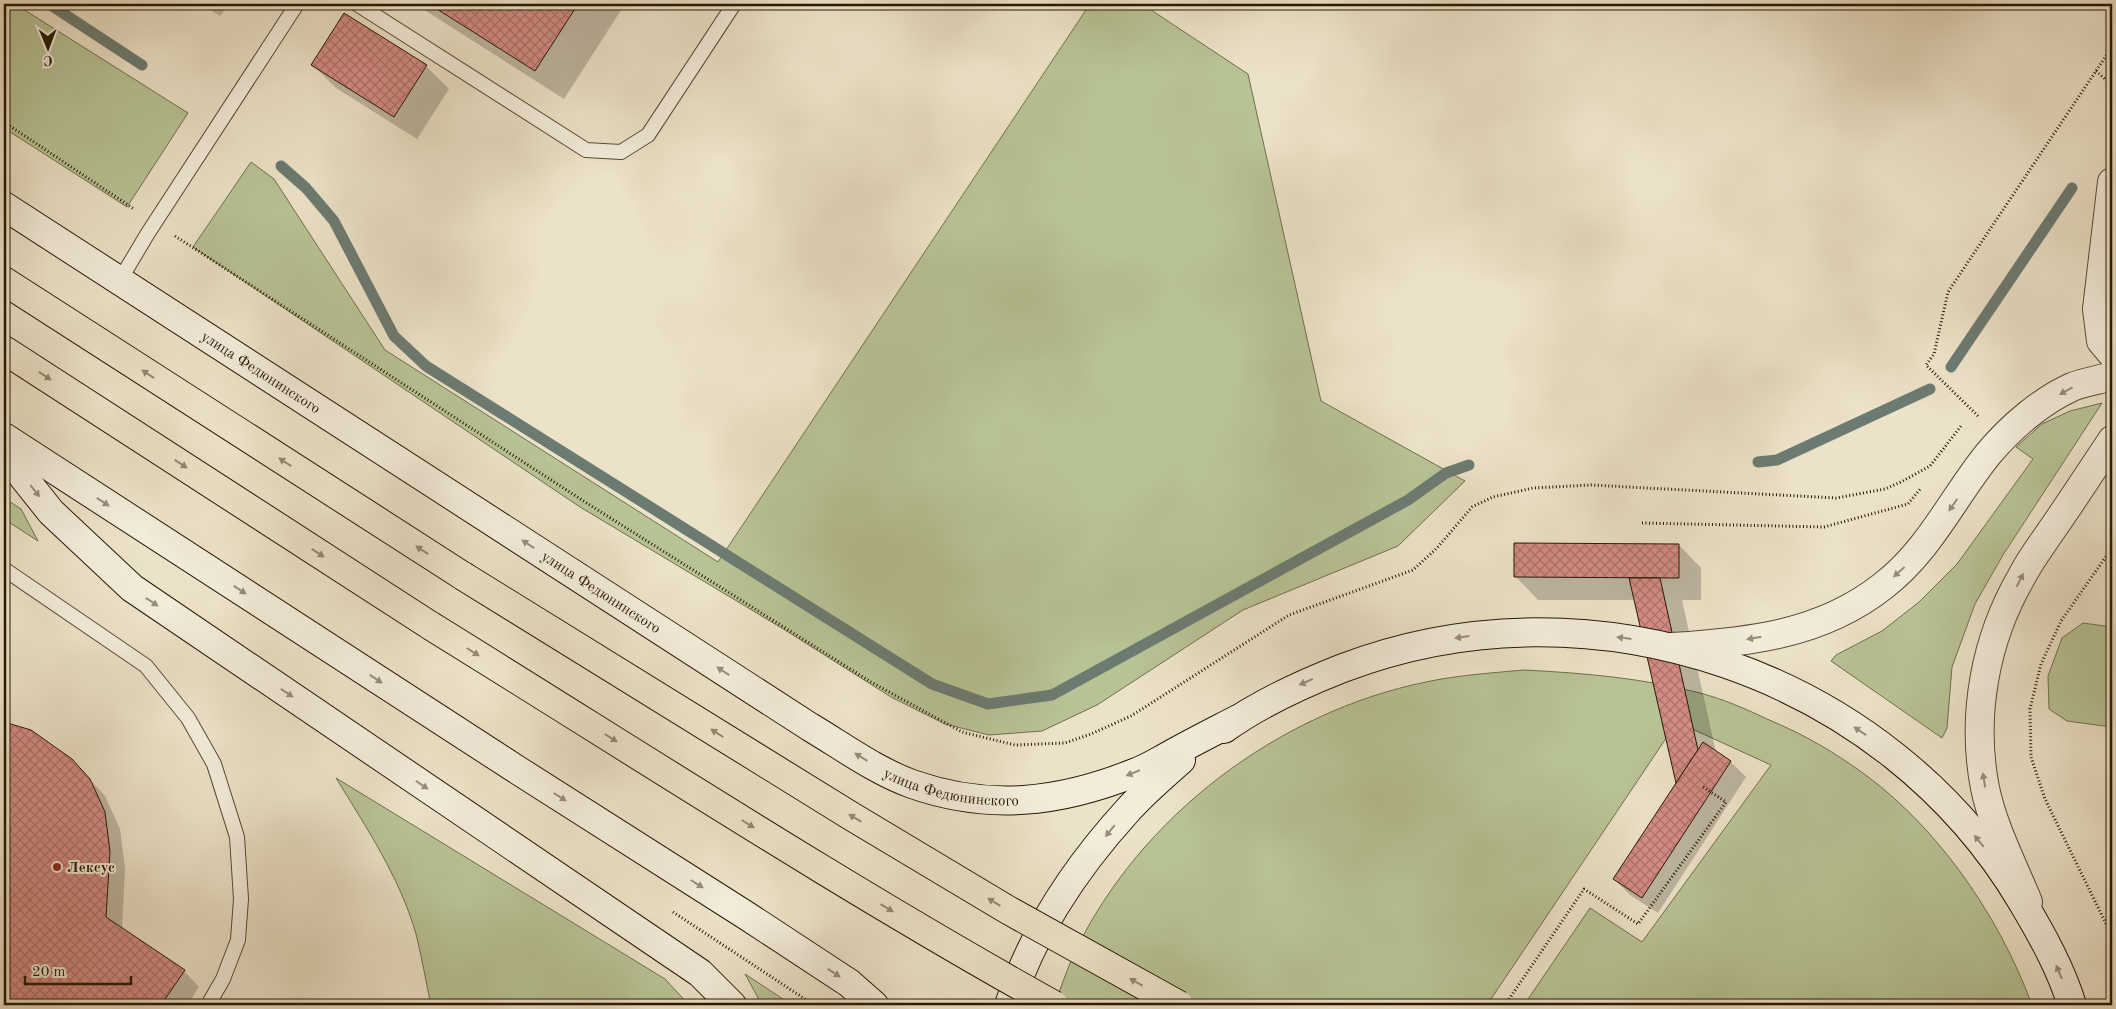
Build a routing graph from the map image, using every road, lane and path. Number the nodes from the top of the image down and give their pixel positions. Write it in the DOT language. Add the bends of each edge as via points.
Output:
graph roads {
  1 [pos="298,4"];
  2 [pos="357,4"];
  3 [pos="734,4"];
  4 [pos="2112,46"];
  5 [pos="2096,71"];
  6 [pos="2112,86"];
  7 [pos="4,122"];
  8 [pos="2112,182"];
  9 [pos="4,206"];
  10 [pos="155,223"];
  11 [pos="120,280"];
  12 [pos="4,281"];
  13 [pos="4,350"];
  14 [pos="2112,354"];
  15 [pos="2112,376"];
  16 [pos="1980,418"];
  17 [pos="1961,426"];
  18 [pos="4,437"];
  19 [pos="2112,440"];
  20 [pos="4,454"];
  21 [pos="1926,483"];
  22 [pos="1642,523"];
  23 [pos="2112,548"];
  24 [pos="4,569"];
  25 [pos="1672,647"];
  26 [pos="1238,718"];
  27 [pos="1703,787"];
  28 [pos="2112,936"];
  29 [pos="2044,940"];
  30 [pos="208,1005"];
  31 [pos="732,1005"];
  32 [pos="874,1005"];
  33 [pos="1009,1005"];
  34 [pos="1054,1005"];
  35 [pos="1178,1005"];
  36 [pos="1505,1005"];
  37 [pos="2072,1005"];
  1 -- 10 [label="lane"];
  2 -- 3 [label="lane" via="586,150 621,152 648,135"];
  4 -- 5 [label="path"];
  5 -- 6 [label="path"];
  5 -- 16 [label="path" via="1948,292 1934,354 1926,364"];
  7 -- 10 [label="path"];
  8 -- 14 [label="main road" via="2097,309 2101,341"];
  9 -- 11 [label="main road, улица Федюнинского"];
  10 -- 11 [label="lane"];
  10 -- 17 [label="path" via="585,502 871,682 962,732 1016,745 1065,743 1131,716 1289,615 1413,570 1472,507 1493,496 1533,488 1591,485 1836,498 1885,488 1930,466"];
  26 -- 11 [label="main road, улица Федюнинского, one-way" via="1135,773 1037,800 998,802 955,796 911,784 810,727"];
  35 -- 12 [label="highway, one-way, bridge" via="1000,906 463,576"];
  13 -- 34 [label="highway, one-way, bridge" via="431,626 815,865"];
  15 -- 25 [label="main road, one-way" via="2072,388 2040,406 2016,426 1989,454 1932,536 1884,586 1860,602 1810,626 1773,635 1727,643"];
  18 -- 32 [label="main road, one-way" via="755,921 849,983"];
  29 -- 19 [label="main road, one-way" via="1996,825 1986,790 1979,740 1980,702 2000,625 2021,576"];
  20 -- 31 [label="main road, one-way" via="51,512 132,588 700,973"];
  21 -- 22 [label="path" via="1908,504 1824,527"];
  23 -- 28 [label="path" via="2061,621 2040,664 2030,710 2031,758 2045,799"];
  24 -- 30 [label="lane" via="146,666 188,718 214,764 237,837 241,899 238,940 223,979"];
  25 -- 26 [label="main road, one-way" via="1584,634 1523,632 1429,642 1375,656 1305,682"];
  29 -- 25 [label="main road, one-way" via="2011,883 1980,840 1944,801 1864,732 1780,685"];
  26 -- 33 [label="main road, one-way" via="1180,760 1128,809 1083,864 1045,924"];
  27 -- 36 [label="path" via="1726,802 1638,924 1584,889"];
  37 -- 29 [label="main road, one-way"];
}
